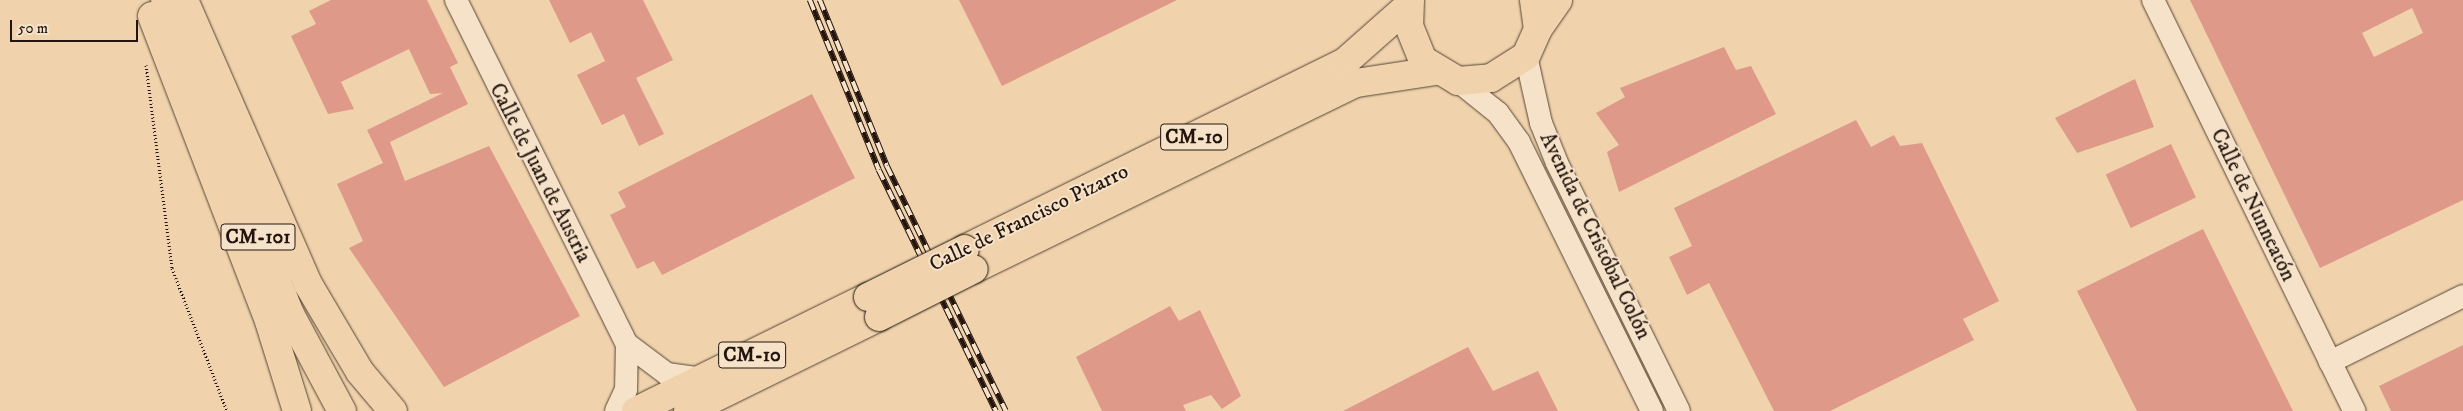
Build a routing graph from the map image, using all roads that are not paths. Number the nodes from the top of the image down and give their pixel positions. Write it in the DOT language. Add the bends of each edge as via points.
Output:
graph roads {
  1 [pos="184,0"];
  2 [pos="456,0"];
  3 [pos="1534,0"];
  4 [pos="1558,0"];
  5 [pos="2152,0"];
  6 [pos="1409,3"];
  7 [pos="155,8"];
  8 [pos="1538,29"];
  9 [pos="1526,56"];
  10 [pos="1446,76"];
  11 [pos="969,259"];
  12 [pos="2463,296"];
  13 [pos="627,344"];
  14 [pos="2330,362"];
  15 [pos="701,400"];
  16 [pos="297,411"];
  17 [pos="342,411"];
  18 [pos="393,411"];
  19 [pos="616,411"];
  20 [pos="636,411"];
  21 [pos="1652,411"];
  22 [pos="1679,411"];
  23 [pos="2354,411"];
  1 -- 18 [label="main road" via="304,277 346,351"];
  2 -- 13 [label="street, Calle de Juan de Austria"];
  3 -- 8 [label="main road"];
  4 -- 8 [label="main road"];
  5 -- 14 [label="street, Calle de Nunneatón"];
  6 -- 10 [label="main road, CM-10" via="1414,43"];
  6 -- 11 [label="main road, Calle de Francisco Pizarro / CM-10" via="1345,62"];
  7 -- 16 [label="main road" via="269,321"];
  7 -- 17 [label="main road, CM-101" via="288,309"];
  8 -- 9 [label="main road"];
  9 -- 10 [label="main road, CM-10" via="1492,78"];
  9 -- 22 [label="street, Avenida de Cristóbal Colón" via="1541,123 1557,163"];
  10 -- 11 [label="main road, Calle de Francisco Pizarro / CM-10" via="1356,83"];
  10 -- 21 [label="street, Avenida de Cristóbal Colón" via="1498,113 1519,142"];
  11 -- 15 [label="main road, Calle de Francisco Pizarro / CM-10, bridge"];
  12 -- 14 [label="street"];
  13 -- 15 [label="street"];
  13 -- 19 [label="street" via="626,390"];
  14 -- 23 [label="street, Calle de Nunneatón"];
  15 -- 20 [label="main road, Calle de Francisco Pizarro / CM-10"];
}
